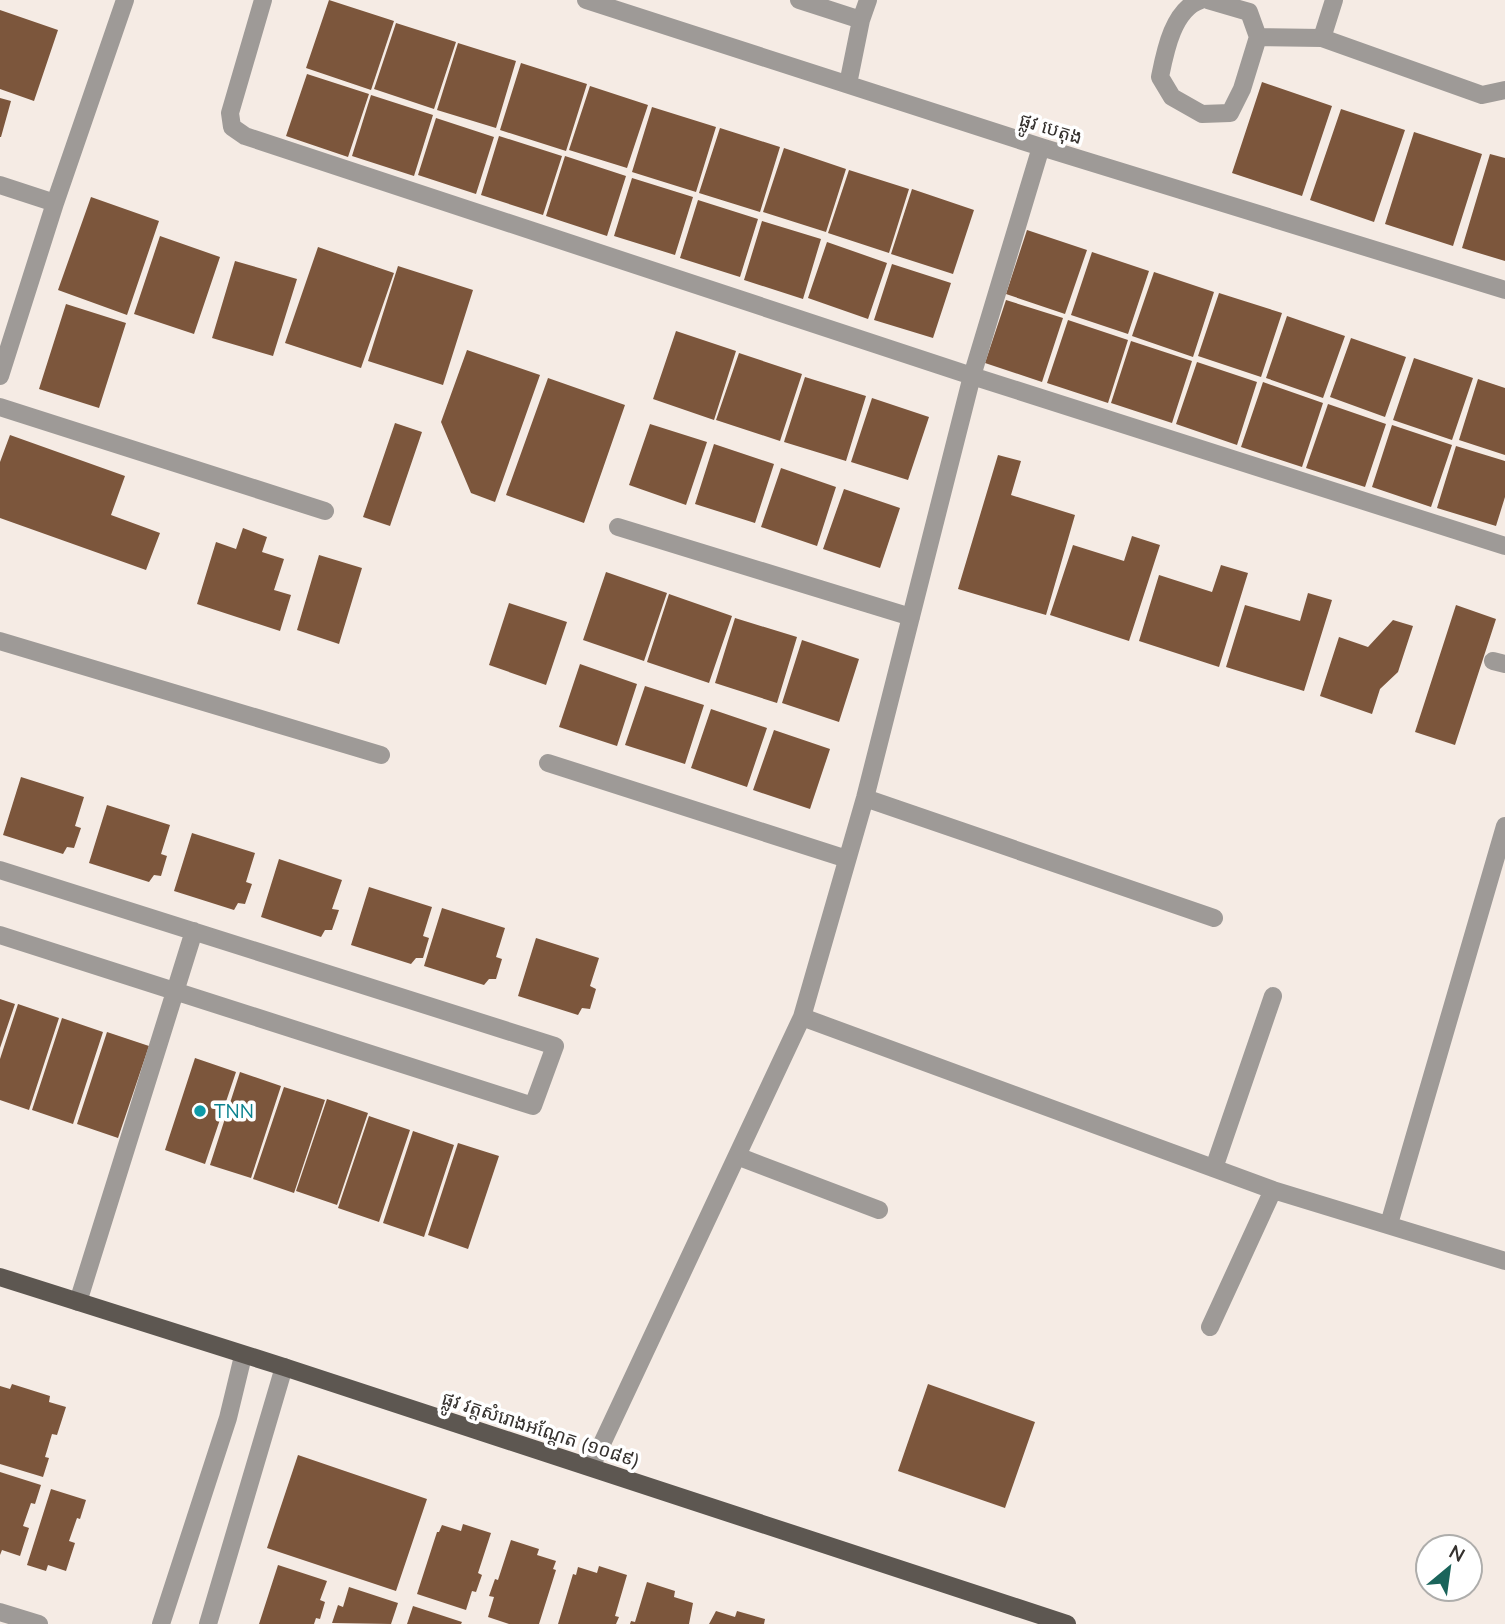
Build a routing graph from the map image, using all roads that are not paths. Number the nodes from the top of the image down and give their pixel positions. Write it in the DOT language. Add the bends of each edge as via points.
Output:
graph roads {
  1 [pos="125,0"];
  2 [pos="263,0"];
  3 [pos="586,0"];
  4 [pos="799,0"];
  5 [pos="868,0"];
  6 [pos="1200,0"];
  7 [pos="1208,0"];
  8 [pos="1334,0"];
  9 [pos="861,20"];
  10 [pos="1258,37"];
  11 [pos="1322,38"];
  12 [pos="848,84"];
  13 [pos="1505,90"];
  14 [pos="1041,147"];
  15 [pos="0,185"];
  16 [pos="55,203"];
  17 [pos="1505,290"];
  18 [pos="0,376"];
  19 [pos="972,376"];
  20 [pos="0,407"];
  21 [pos="325,511"];
  22 [pos="618,527"];
  23 [pos="1505,546"];
  24 [pos="911,617"];
  25 [pos="0,641"];
  26 [pos="381,755"];
  27 [pos="548,763"];
  28 [pos="865,798"];
  29 [pos="1505,825"];
  30 [pos="848,859"];
  31 [pos="0,870"];
  32 [pos="1214,918"];
  33 [pos="194,931"];
  34 [pos="0,935"];
  35 [pos="175,990"];
  36 [pos="1273,996"];
  37 [pos="802,1017"];
  38 [pos="737,1156"];
  39 [pos="1214,1168"];
  40 [pos="1273,1190"];
  41 [pos="879,1210"];
  42 [pos="1389,1224"];
  43 [pos="1505,1261"];
  44 [pos="0,1277"];
  45 [pos="78,1302"];
  46 [pos="1209,1327"];
  47 [pos="243,1356"];
  48 [pos="284,1367"];
  49 [pos="591,1467"];
  50 [pos="0,1612"];
  51 [pos="39,1624"];
  52 [pos="161,1624"];
  53 [pos="208,1624"];
  54 [pos="1067,1624"];
  1 -- 16 [label="street"];
  2 -- 19 [label="street" via="230,113 232,127 245,136"];
  3 -- 12 [label="street, ផ្លូវ បេតុង"];
  4 -- 9 [label="street"];
  5 -- 9 [label="street"];
  6 -- 10 [label="street" via="1190,3 1167,40 1160,77 1172,97 1202,114 1230,113"];
  7 -- 10 [label="street" via="1249,12"];
  8 -- 11 [label="street"];
  9 -- 12 [label="street"];
  10 -- 11 [label="street"];
  11 -- 13 [label="street" via="1482,96"];
  12 -- 14 [label="street, ផ្លូវ បេតុង"];
  14 -- 17 [label="street, ផ្លូវ បេតុង"];
  14 -- 19 [label="street"];
  15 -- 16 [label="street"];
  16 -- 18 [label="street"];
  19 -- 23 [label="street"];
  19 -- 24 [label="street"];
  20 -- 21 [label="street"];
  22 -- 24 [label="street"];
  24 -- 28 [label="street"];
  25 -- 26 [label="street"];
  27 -- 30 [label="street"];
  28 -- 30 [label="street"];
  28 -- 32 [label="street"];
  29 -- 42 [label="street"];
  30 -- 37 [label="street"];
  31 -- 33 [label="street"];
  33 -- 35 [label="street"];
  33 -- 35 [label="street" via="555,1046 533,1106"];
  34 -- 35 [label="street"];
  35 -- 45 [label="street"];
  36 -- 39 [label="street"];
  37 -- 38 [label="street"];
  37 -- 39 [label="street"];
  38 -- 41 [label="street"];
  38 -- 49 [label="street"];
  39 -- 40 [label="street"];
  40 -- 42 [label="street"];
  40 -- 46 [label="street"];
  42 -- 43 [label="street"];
  44 -- 45 [label="main road, ផ្លូវ វត្តសំរោងអណ្ដែត (១០៨៩)"];
  45 -- 47 [label="main road, ផ្លូវ វត្តសំរោងអណ្ដែត (១០៨៩)"];
  47 -- 48 [label="main road, ផ្លូវ វត្តសំរោងអណ្ដែត (១០៨៩)"];
  47 -- 52 [label="street" via="228,1418"];
  48 -- 49 [label="main road, ផ្លូវ វត្តសំរោងអណ្ដែត (១០៨៩)"];
  48 -- 53 [label="street"];
  49 -- 54 [label="main road, ផ្លូវ វត្តសំរោងអណ្ដែត (១០៨៩)"];
  50 -- 51 [label="street"];
}
